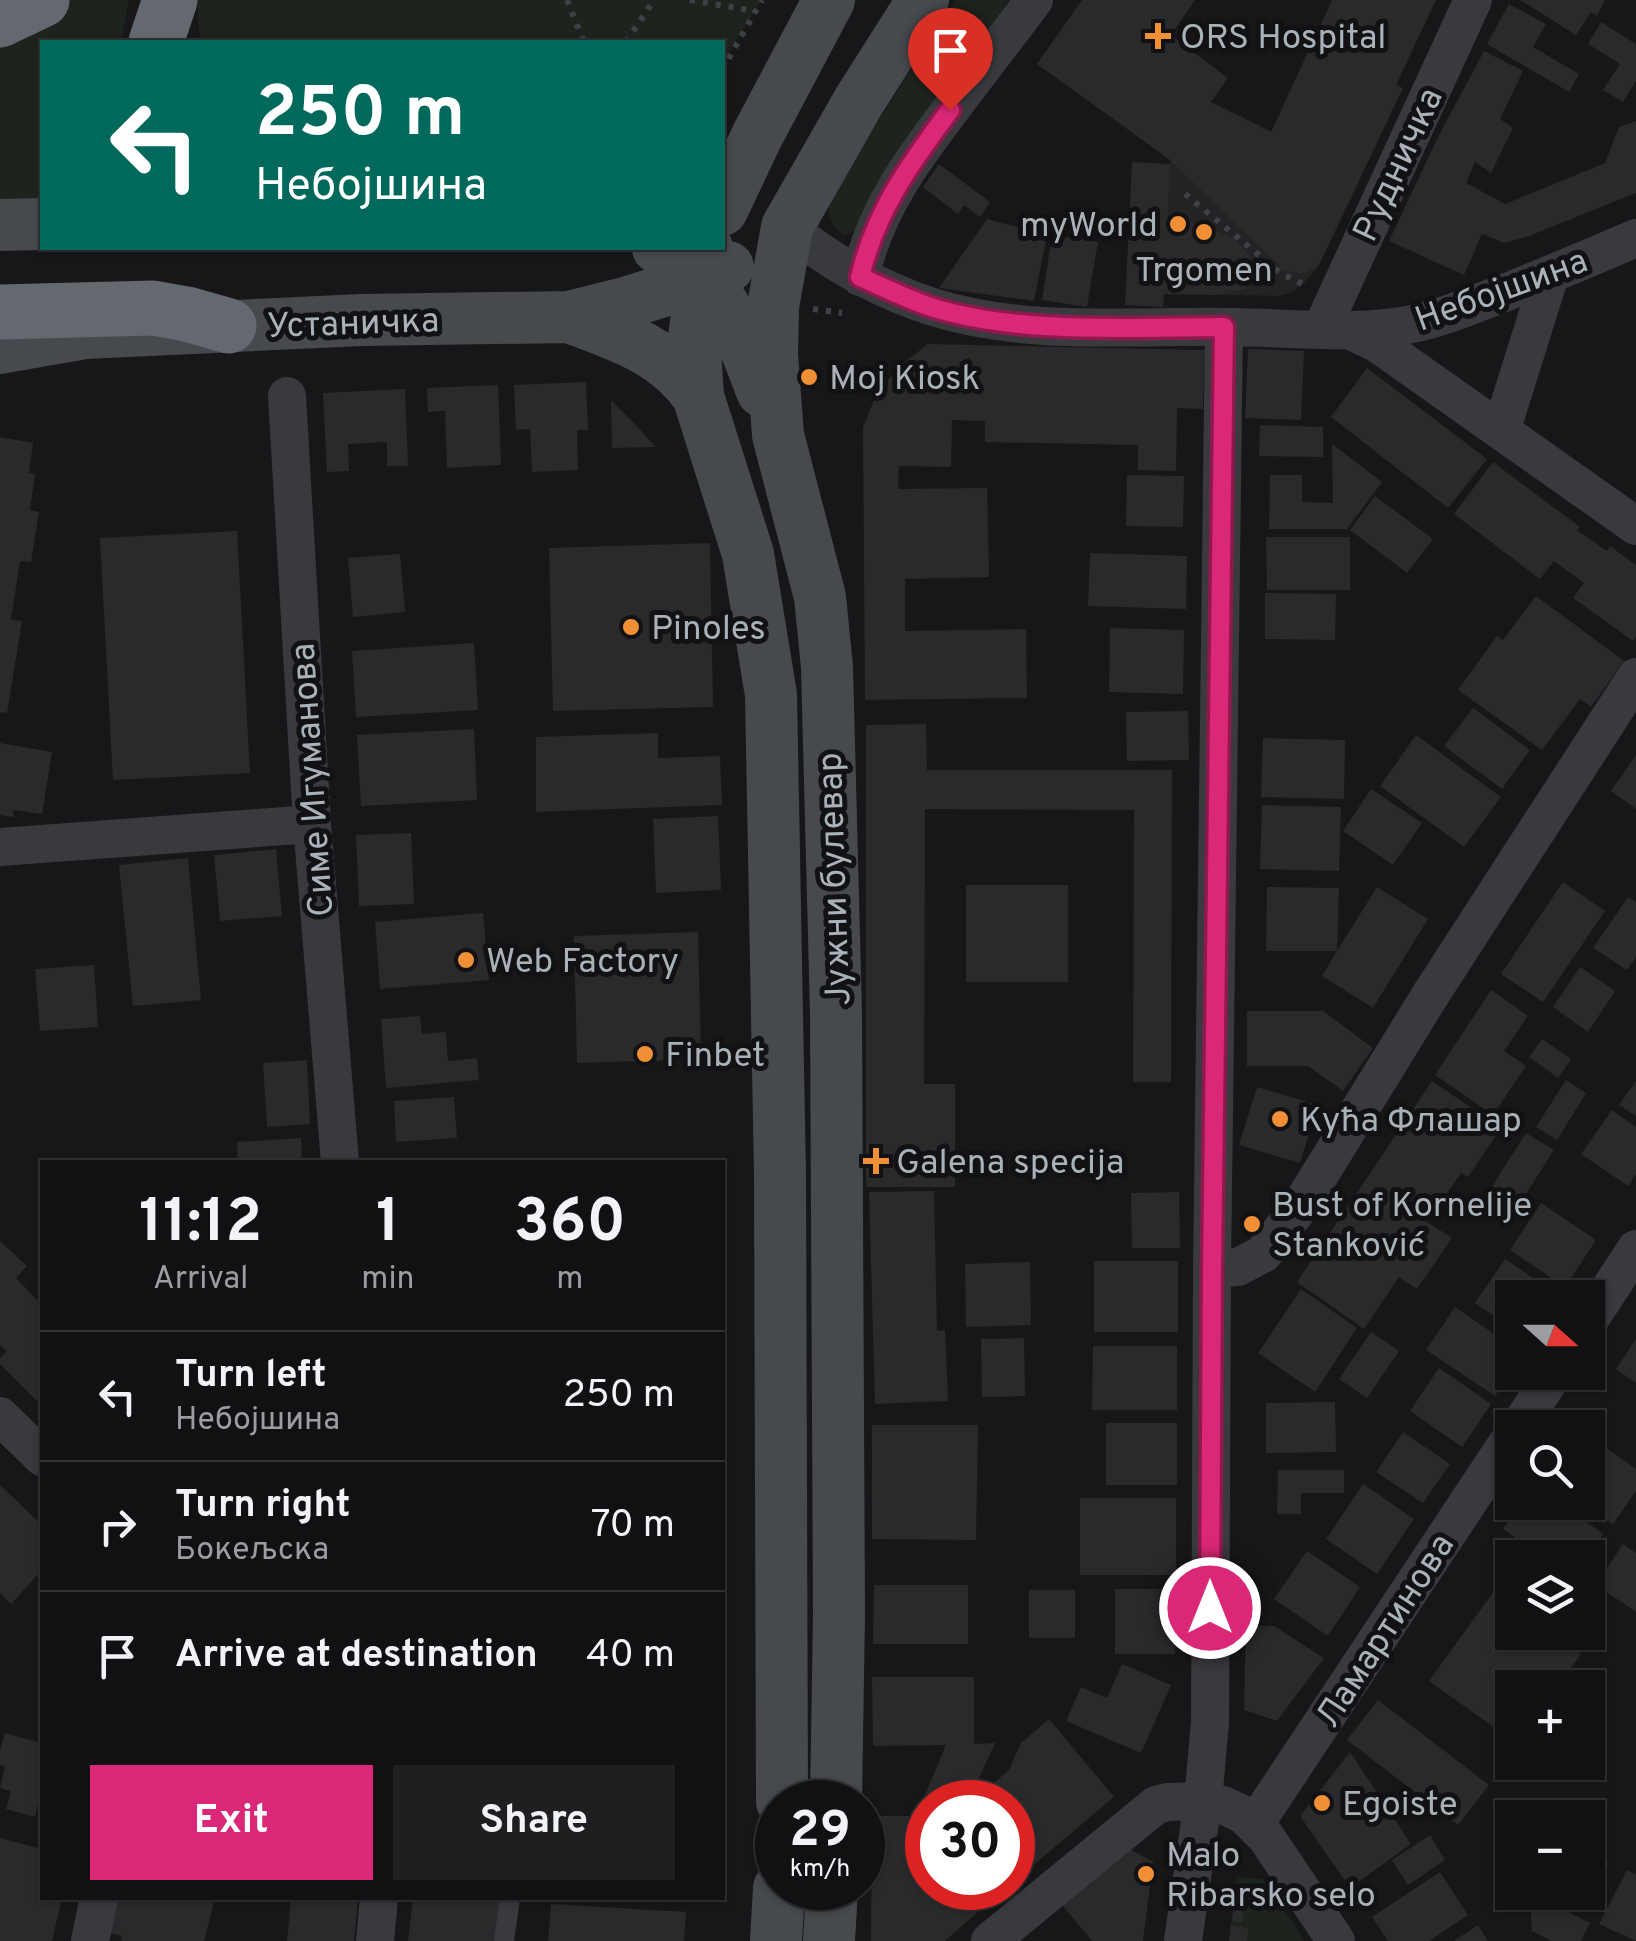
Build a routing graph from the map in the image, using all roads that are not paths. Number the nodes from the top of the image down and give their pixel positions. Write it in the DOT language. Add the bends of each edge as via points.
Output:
graph roads {
  1 [pos="42,0"];
  2 [pos="170,0"];
  3 [pos="922,0"];
  4 [pos="1034,0"];
  5 [pos="1473,0"];
  6 [pos="828,2"];
  7 [pos="0,20"];
  8 [pos="157,40"];
  9 [pos="740,135"];
  10 [pos="725,198"];
  11 [pos="40,224"];
  12 [pos="0,225"];
  13 [pos="787,227"];
  14 [pos="1636,238"];
  15 [pos="663,250"];
  16 [pos="704,263"];
  17 [pos="1550,275"];
  18 [pos="860,277"];
  19 [pos="0,312"];
  20 [pos="569,316"];
  21 [pos="229,326"];
  22 [pos="1224,327"];
  23 [pos="1335,329"];
  24 [pos="0,348"];
  25 [pos="287,396"];
  26 [pos="698,396"];
  27 [pos="1501,430"];
  28 [pos="778,434"];
  29 [pos="1636,526"];
  30 [pos="1636,677"];
  31 [pos="312,824"];
  32 [pos="0,848"];
  33 [pos="340,1160"];
  34 [pos="1636,1248"];
  35 [pos="1212,1269"];
  36 [pos="1605,1296"];
  37 [pos="0,1416"];
  38 [pos="40,1455"];
  39 [pos="1495,1462"];
  40 [pos="782,1780"];
  41 [pos="836,1780"];
  42 [pos="1204,1801"];
  43 [pos="1141,1815"];
  44 [pos="1255,1824"];
  45 [pos="1196,1849"];
  46 [pos="99,1900"];
  47 [pos="380,1900"];
  48 [pos="510,1900"];
  49 [pos="778,1910"];
  50 [pos="831,1910"];
  51 [pos="90,1941"];
  52 [pos="375,1941"];
  53 [pos="504,1941"];
  54 [pos="776,1941"];
  55 [pos="829,1941"];
  56 [pos="990,1941"];
  57 [pos="1183,1941"];
  58 [pos="1336,1941"];
  1 -- 7 [label="highway"];
  2 -- 8 [label="highway"];
  3 -- 13 [label="main road, Јужни булевар"];
  4 -- 18 [label="street" via="908,165 873,233"];
  5 -- 23 [label="street, Рудничка"];
  6 -- 9 [label="main road"];
  9 -- 10 [label="main road"];
  9 -- 13 [label="main road" via="762,196"];
  11 -- 12 [label="main road"];
  13 -- 16 [label="main road, Устаничка" via="748,256"];
  13 -- 18 [label="street, Небојшина"];
  13 -- 28 [label="main road, Јужни булевар" via="773,308"];
  14 -- 17 [label="street, Небојшина"];
  15 -- 16 [label="main road"];
  16 -- 20 [label="main road, Устаничка" via="626,303"];
  16 -- 26 [label="main road, Јужни булевар" via="694,337"];
  16 -- 28 [label="main road" via="738,328"];
  17 -- 23 [label="street, Небојшина" via="1444,316 1396,327"];
  17 -- 27 [label="street"];
  18 -- 22 [label="street, Небојшина" via="933,307 998,320"];
  19 -- 21 [label="highway" via="153,308"];
  20 -- 21 [label="main road, Устаничка"];
  20 -- 26 [label="main road" via="658,355"];
  21 -- 24 [label="main road, Устаничка" via="86,333"];
  22 -- 23 [label="street, Небојшина"];
  22 -- 35 [label="street"];
  23 -- 27 [label="street" via="1378,344"];
  25 -- 31 [label="street, Симе Игуманова"];
  26 -- 40 [label="main road, Јужни булевар" via="748,554 771,695"];
  27 -- 29 [label="street"];
  28 -- 41 [label="main road, Јужни булевар" via="820,597 826,667 836,1013"];
  30 -- 35 [label="street" via="1293,1216 1254,1260"];
  31 -- 32 [label="street"];
  31 -- 33 [label="street, Симе Игуманова"];
  34 -- 36 [label="street"];
  35 -- 42 [label="street"];
  37 -- 38 [label="street"];
  39 -- 44 [label="street, Ламартинова"];
  42 -- 43 [label="street" via="1168,1802"];
  42 -- 44 [label="street" via="1234,1809"];
  42 -- 45 [label="street"];
  43 -- 45 [label="street" via="1175,1824"];
  43 -- 56 [label="street"];
  44 -- 45 [label="street" via="1216,1830"];
  44 -- 58 [label="street"];
  45 -- 57 [label="street"];
  46 -- 51 [label="street"];
  47 -- 52 [label="street"];
  48 -- 53 [label="lane"];
  49 -- 54 [label="main road"];
  50 -- 55 [label="main road"];
}
